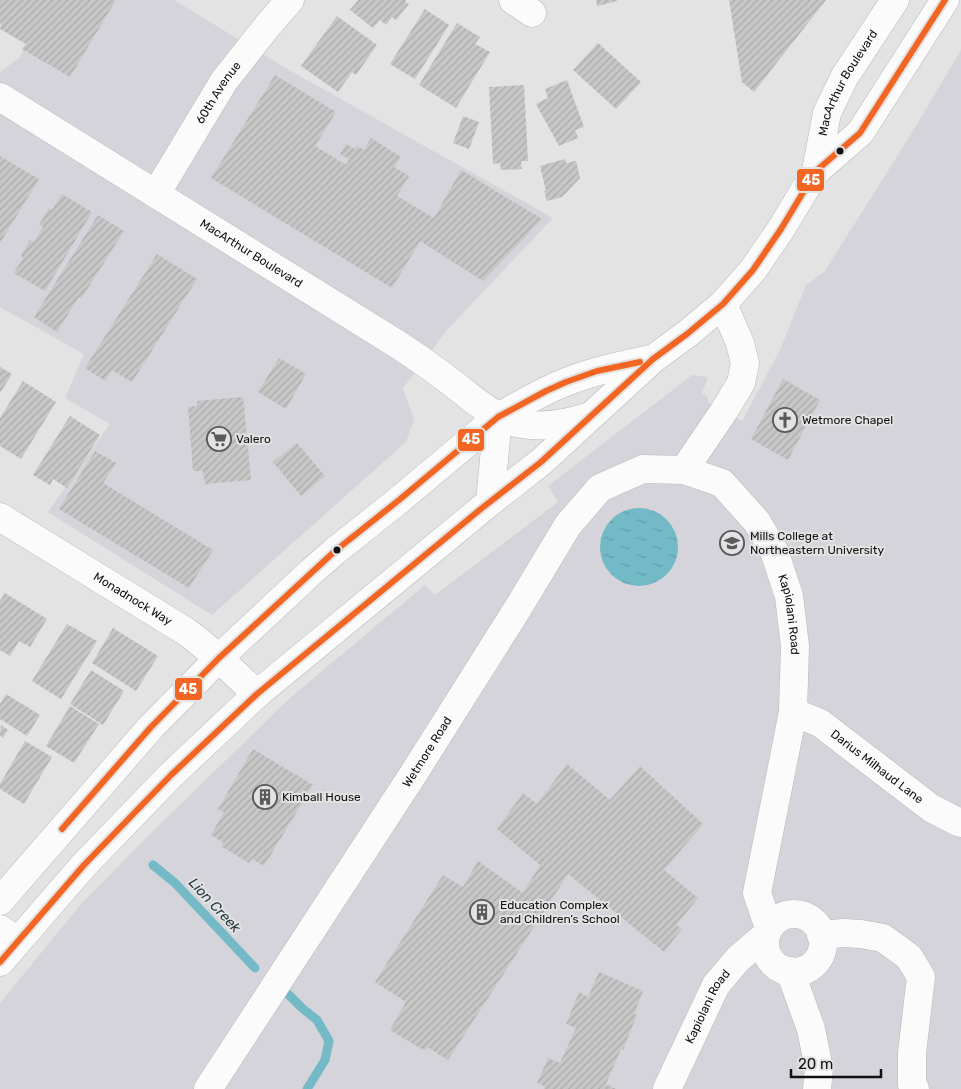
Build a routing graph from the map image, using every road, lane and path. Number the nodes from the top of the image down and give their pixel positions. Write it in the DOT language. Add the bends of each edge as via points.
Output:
graph roads {
  1 [pos="290,0"];
  2 [pos="894,0"];
  3 [pos="945,0"];
  4 [pos="961,7"];
  5 [pos="930,25"];
  6 [pos="0,97"];
  7 [pos="816,171"];
  8 [pos="156,194"];
  9 [pos="723,304"];
  10 [pos="653,359"];
  11 [pos="590,416"];
  12 [pos="498,417"];
  13 [pos="684,470"];
  14 [pos="490,502"];
  15 [pos="0,517"];
  16 [pos="219,658"];
  17 [pos="257,694"];
  18 [pos="793,712"];
  19 [pos="961,823"];
  20 [pos="0,901"];
  21 [pos="767,932"];
  22 [pos="9,935"];
  23 [pos="821,935"];
  24 [pos="0,962"];
  25 [pos="790,971"];
  26 [pos="208,1089"];
  27 [pos="667,1089"];
  28 [pos="817,1089"];
  29 [pos="915,1089"];
  1 -- 8 [label="street, 60th Avenue" via="224,81"];
  2 -- 7 [label="street, MacArthur Boulevard" via="846,76 827,113"];
  3 -- 5 [label="street, MacArthur Boulevard"];
  4 -- 5 [label="street"];
  5 -- 7 [label="street, MacArthur Boulevard" via="860,133"];
  6 -- 8 [label="street, MacArthur Boulevard"];
  7 -- 9 [label="street, MacArthur Boulevard" via="753,270"];
  8 -- 12 [label="street, MacArthur Boulevard" via="397,344"];
  9 -- 10 [label="street, MacArthur Boulevard"];
  9 -- 13 [label="street" via="740,343 744,362 741,383"];
  10 -- 11 [label="street, MacArthur Boulevard"];
  10 -- 12 [label="street, MacArthur Boulevard" via="597,371 566,382"];
  11 -- 12 [label="street, MacArthur Boulevard" via="548,425 522,424"];
  11 -- 14 [label="street, MacArthur Boulevard" via="541,462"];
  12 -- 14 [label="street"];
  12 -- 16 [label="street" via="329,556"];
  13 -- 18 [label="street, Kapiolani Road" via="722,483 756,522 774,551 789,596 795,646"];
  13 -- 26 [label="street, Wetmore Road" via="643,469 600,488 568,525 412,776"];
  14 -- 17 [label="street, MacArthur Boulevard"];
  15 -- 16 [label="street, Monadnock Way" via="185,631"];
  16 -- 17 [label="street, Monadnock Way"];
  16 -- 20 [label="street" via="151,727"];
  17 -- 22 [label="street, MacArthur Boulevard"];
  18 -- 19 [label="street, Darius Milhaud Lane" via="820,723 931,808"];
  18 -- 21 [label="street, Kapiolani Road" via="757,893"];
  21 -- 23 [label="street" via="775,921 793,914 811,920"];
  21 -- 25 [label="street" via="766,952 770,959"];
  21 -- 27 [label="street, Kapiolani Road" via="716,985"];
  22 -- 24 [label="street, MacArthur Boulevard"];
  23 -- 25 [label="street" via="823,944 816,962 800,971"];
  23 -- 29 [label="street" via="843,933 883,938 909,957 917,970 921,977 912,1054 912,1084"];
  25 -- 28 [label="street" via="812,1029 819,1068"];
}
